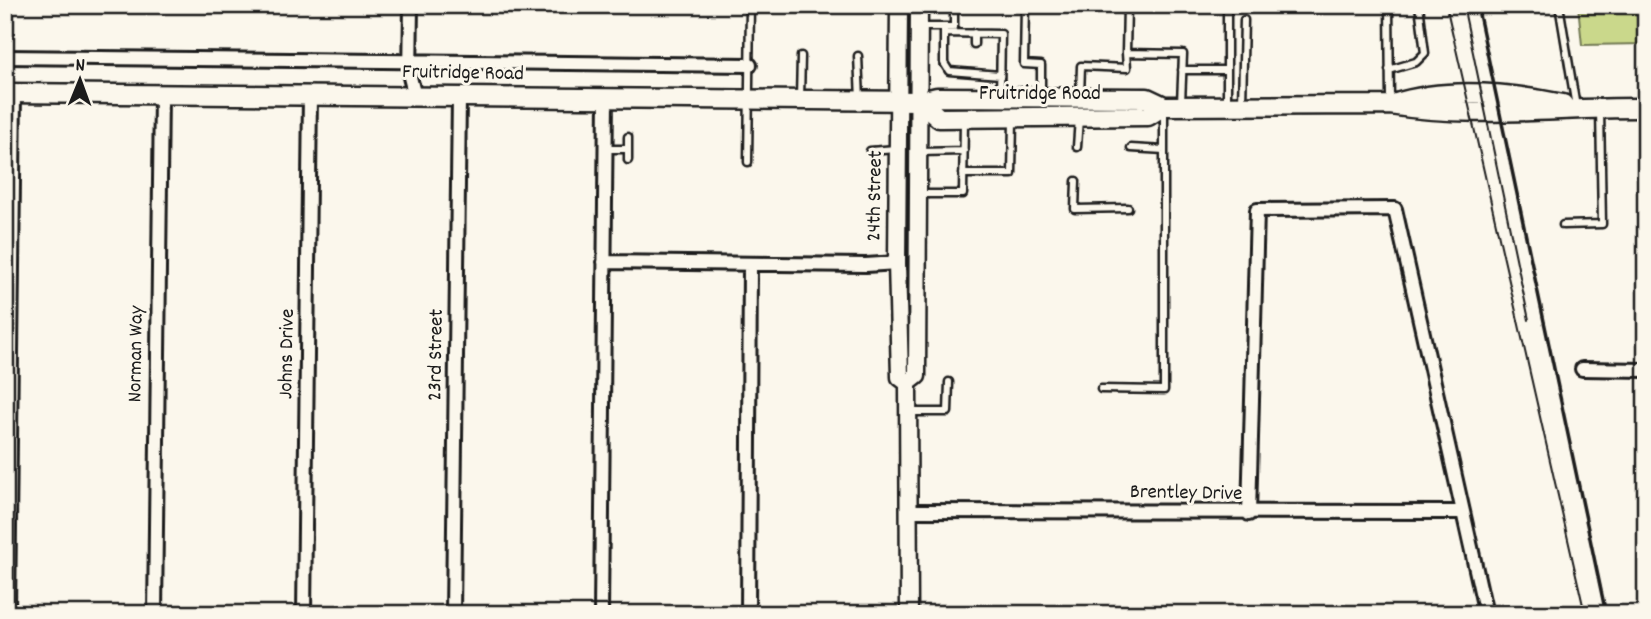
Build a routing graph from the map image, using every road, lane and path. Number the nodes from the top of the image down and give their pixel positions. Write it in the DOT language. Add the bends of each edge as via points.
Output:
graph roads {
  1 [pos="411,5"];
  2 [pos="750,5"];
  3 [pos="899,5"];
  4 [pos="919,5"];
  5 [pos="954,5"];
  6 [pos="1025,5"];
  7 [pos="1127,5"];
  8 [pos="1388,5"];
  9 [pos="1419,5"];
  10 [pos="1559,5"];
  11 [pos="1227,8"];
  12 [pos="1244,20"];
  13 [pos="919,27"];
  14 [pos="944,30"];
  15 [pos="974,33"];
  16 [pos="974,44"];
  17 [pos="1126,53"];
  18 [pos="801,56"];
  19 [pos="858,56"];
  20 [pos="5,57"];
  21 [pos="410,60"];
  22 [pos="750,65"];
  23 [pos="973,65"];
  24 [pos="1389,69"];
  25 [pos="1182,70"];
  26 [pos="1227,70"];
  27 [pos="973,74"];
  28 [pos="1000,75"];
  29 [pos="10,93"];
  30 [pos="161,94"];
  31 [pos="310,95"];
  32 [pos="415,97"];
  33 [pos="459,97"];
  34 [pos="606,98"];
  35 [pos="1000,99"];
  36 [pos="1041,99"];
  37 [pos="1080,99"];
  38 [pos="749,100"];
  39 [pos="800,100"];
  40 [pos="860,100"];
  41 [pos="899,100"];
  42 [pos="920,101"];
  43 [pos="1235,104"];
  44 [pos="1390,105"];
  45 [pos="1172,106"];
  46 [pos="1576,107"];
  47 [pos="1600,107"];
  48 [pos="1646,108"];
  49 [pos="964,118"];
  50 [pos="1013,118"];
  51 [pos="1079,118"];
  52 [pos="628,137"];
  53 [pos="1077,147"];
  54 [pos="1131,148"];
  55 [pos="605,149"];
  56 [pos="628,149"];
  57 [pos="898,149"];
  58 [pos="1164,150"];
  59 [pos="870,151"];
  60 [pos="920,152"];
  61 [pos="964,152"];
  62 [pos="628,160"];
  63 [pos="748,162"];
  64 [pos="963,174"];
  65 [pos="1076,181"];
  66 [pos="919,194"];
  67 [pos="1128,208"];
  68 [pos="1563,225"];
  69 [pos="604,262"];
  70 [pos="897,263"];
  71 [pos="750,265"];
  72 [pos="1582,369"];
  73 [pos="1646,370"];
  74 [pos="949,382"];
  75 [pos="908,383"];
  76 [pos="1101,389"];
  77 [pos="908,412"];
  78 [pos="910,511"];
  79 [pos="1461,512"];
  80 [pos="1249,514"];
  81 [pos="8,614"];
  82 [pos="155,614"];
  83 [pos="304,614"];
  84 [pos="453,614"];
  85 [pos="601,614"];
  86 [pos="748,614"];
  87 [pos="909,614"];
  88 [pos="1486,614"];
  1 -- 21 [label="street"];
  2 -- 22 [label="lane"];
  3 -- 41 [label="street, 24th Street"];
  4 -- 13 [label="street, 24th Street"];
  5 -- 14 [label="lane" via="954,27"];
  6 -- 36 [label="lane" via="1024,64 1041,65"];
  7 -- 17 [label="lane"];
  8 -- 24 [label="lane"];
  9 -- 24 [label="lane" via="1424,54 1416,62"];
  10 -- 46 [label="lane"];
  11 -- 26 [label="lane"];
  12 -- 43 [label="lane"];
  13 -- 14 [label="lane"];
  13 -- 42 [label="street, 24th Street"];
  14 -- 15 [label="lane"];
  14 -- 27 [label="lane" via="944,63 949,71"];
  15 -- 16 [label="lane"];
  15 -- 28 [label="lane" via="1001,34"];
  17 -- 25 [label="lane" via="1182,54"];
  17 -- 37 [label="lane" via="1126,68 1081,66"];
  18 -- 39 [label="lane"];
  19 -- 40 [label="lane"];
  20 -- 21 [label="street"];
  21 -- 22 [label="street"];
  21 -- 32 [label="street"];
  22 -- 38 [label="lane"];
  23 -- 27 [label="lane"];
  24 -- 44 [label="lane"];
  25 -- 26 [label="lane"];
  25 -- 45 [label="lane"];
  26 -- 43 [label="lane"];
  27 -- 28 [label="lane"];
  28 -- 35 [label="lane"];
  29 -- 30 [label="main road, Fruitridge Road"];
  29 -- 81 [label="street"];
  30 -- 31 [label="main road, Fruitridge Road"];
  30 -- 82 [label="street, Norman Way"];
  31 -- 32 [label="main road, Fruitridge Road"];
  31 -- 83 [label="street, Johns Drive"];
  32 -- 33 [label="main road, Fruitridge Road"];
  33 -- 34 [label="main road, Fruitridge Road"];
  33 -- 84 [label="street, 23rd Street"];
  34 -- 38 [label="main road, Fruitridge Road"];
  34 -- 55 [label="street"];
  35 -- 36 [label="main road, Fruitridge Road"];
  35 -- 42 [label="main road, Fruitridge Road" via="937,97"];
  36 -- 37 [label="main road, Fruitridge Road"];
  37 -- 45 [label="main road, Fruitridge Road" via="1147,98"];
  38 -- 39 [label="main road, Fruitridge Road"];
  38 -- 63 [label="lane"];
  39 -- 40 [label="main road, Fruitridge Road"];
  40 -- 41 [label="main road, Fruitridge Road"];
  41 -- 42 [label="main road, Fruitridge Road"];
  41 -- 57 [label="street, 24th Street"];
  42 -- 49 [label="main road, Fruitridge Road" via="939,118"];
  42 -- 60 [label="street, 24th Street"];
  43 -- 44 [label="main road, Fruitridge Road"];
  43 -- 45 [label="main road, Fruitridge Road"];
  44 -- 46 [label="main road, Fruitridge Road" via="1531,113"];
  45 -- 51 [label="main road, Fruitridge Road" via="1148,116"];
  45 -- 58 [label="lane"];
  46 -- 47 [label="main road, Fruitridge Road"];
  47 -- 48 [label="main road, Fruitridge Road"];
  47 -- 68 [label="lane" via="1602,224"];
  49 -- 50 [label="main road, Fruitridge Road"];
  49 -- 61 [label="lane"];
  50 -- 51 [label="main road, Fruitridge Road"];
  50 -- 64 [label="lane" via="1012,174"];
  51 -- 53 [label="lane"];
  52 -- 56 [label="lane"];
  54 -- 58 [label="lane"];
  55 -- 56 [label="lane"];
  55 -- 69 [label="street"];
  56 -- 62 [label="lane"];
  57 -- 59 [label="lane"];
  57 -- 70 [label="street, 24th Street"];
  58 -- 76 [label="lane" via="1164,390"];
  60 -- 61 [label="lane"];
  60 -- 66 [label="street, 24th Street"];
  61 -- 64 [label="lane"];
  64 -- 66 [label="lane" via="963,194"];
  65 -- 67 [label="lane" via="1075,209"];
  66 -- 75 [label="street, 24th Street" via="917,376"];
  69 -- 71 [label="street"];
  69 -- 85 [label="street"];
  70 -- 71 [label="street"];
  70 -- 75 [label="street, 24th Street" via="900,377"];
  71 -- 86 [label="street"];
  72 -- 73 [label="street"];
  74 -- 77 [label="lane" via="948,412"];
  75 -- 77 [label="street, 24th Street"];
  77 -- 78 [label="street, 24th Street"];
  78 -- 80 [label="street, Brentley Drive"];
  78 -- 87 [label="street, 24th Street"];
  79 -- 80 [label="street, Brentley Drive"];
  79 -- 80 [label="street" via="1395,209 1257,210"];
  79 -- 88 [label="street"];
}
